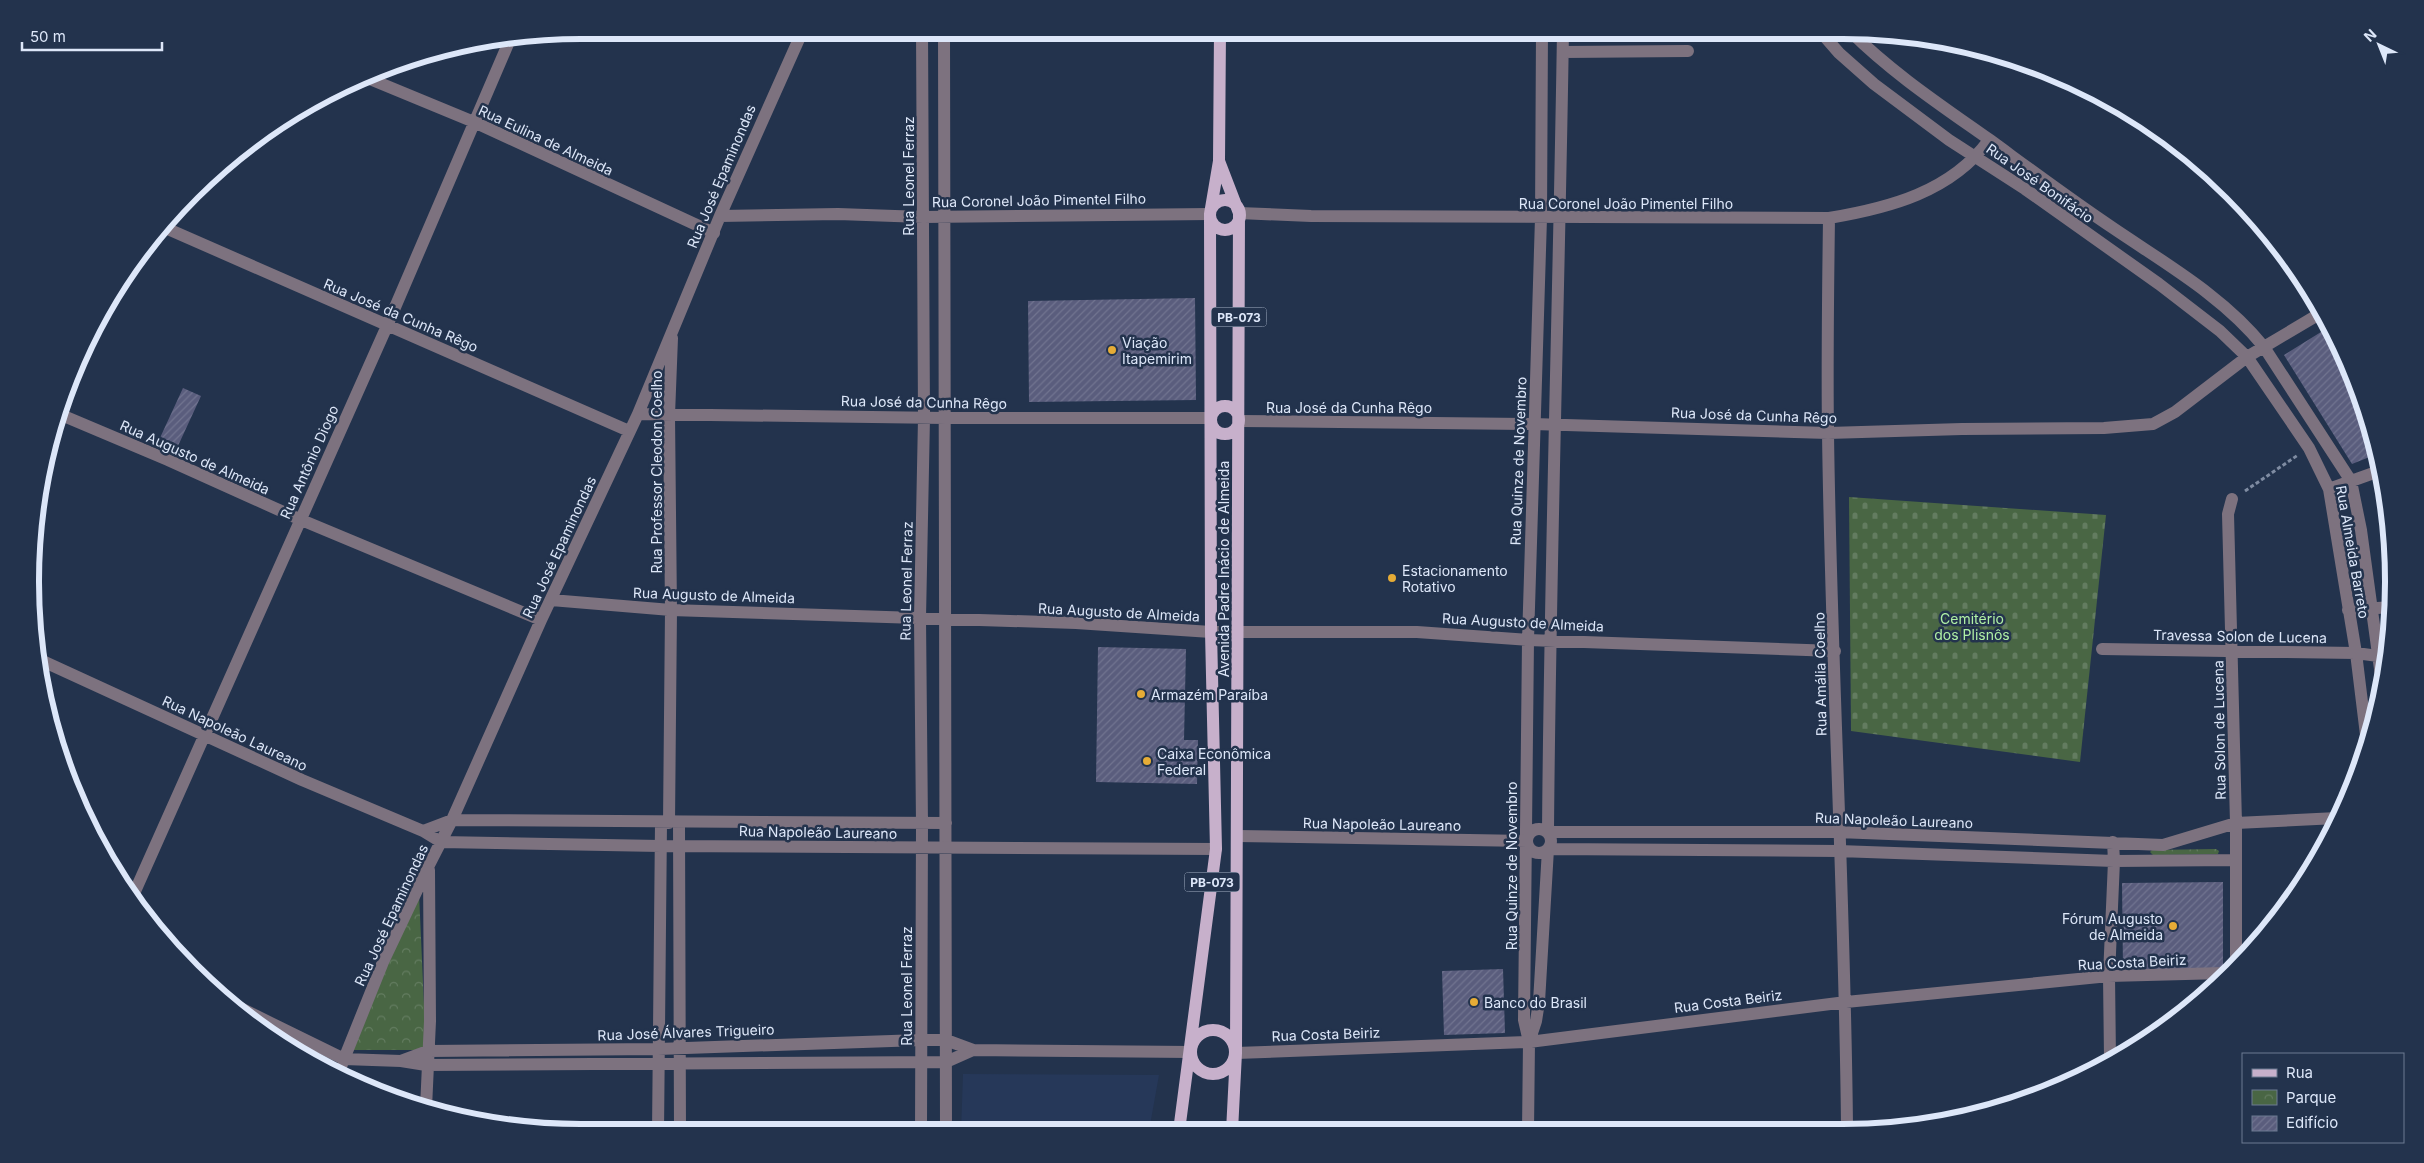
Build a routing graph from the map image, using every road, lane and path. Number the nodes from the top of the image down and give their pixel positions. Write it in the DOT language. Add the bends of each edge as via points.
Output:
graph roads {
  1 [pos="798,39"];
  2 [pos="922,39"];
  3 [pos="944,39"];
  4 [pos="1220,39"];
  5 [pos="1542,39"];
  6 [pos="1563,39"];
  7 [pos="1827,39"];
  8 [pos="1859,39"];
  9 [pos="507,44"];
  10 [pos="1688,51"];
  11 [pos="1563,52"];
  12 [pos="373,80"];
  13 [pos="474,122"];
  14 [pos="1989,140"];
  15 [pos="1976,157"];
  16 [pos="1219,161"];
  17 [pos="2081,207"];
  18 [pos="1240,213"];
  19 [pos="1210,214"];
  20 [pos="720,216"];
  21 [pos="944,216"];
  22 [pos="923,217"];
  23 [pos="1541,218"];
  24 [pos="1560,218"];
  25 [pos="1828,218"];
  26 [pos="2070,222"];
  27 [pos="168,230"];
  28 [pos="714,232"];
  29 [pos="2316,316"];
  30 [pos="387,326"];
  31 [pos="672,330"];
  32 [pos="2264,346"];
  33 [pos="2247,357"];
  34 [pos="638,414"];
  35 [pos="669,415"];
  36 [pos="65,417"];
  37 [pos="924,418"];
  38 [pos="945,418"];
  39 [pos="1210,418"];
  40 [pos="1239,421"];
  41 [pos="1534,424"];
  42 [pos="1557,424"];
  43 [pos="629,431"];
  44 [pos="1828,433"];
  45 [pos="2309,448"];
  46 [pos="2374,473"];
  47 [pos="2351,481"];
  48 [pos="2329,489"];
  49 [pos="2232,499"];
  50 [pos="299,519"];
  51 [pos="551,600"];
  52 [pos="2384,608"];
  53 [pos="2373,609"];
  54 [pos="672,610"];
  55 [pos="2348,610"];
  56 [pos="920,618"];
  57 [pos="945,618"];
  58 [pos="541,620"];
  59 [pos="1211,632"];
  60 [pos="1236,632"];
  61 [pos="1550,639"];
  62 [pos="1528,640"];
  63 [pos="2102,649"];
  64 [pos="1835,651"];
  65 [pos="2233,652"];
  66 [pos="2356,653"];
  67 [pos="2378,656"];
  68 [pos="45,662"];
  69 [pos="2379,663"];
  70 [pos="2365,728"];
  71 [pos="203,735"];
  72 [pos="2331,818"];
  73 [pos="452,820"];
  74 [pos="670,823"];
  75 [pos="946,823"];
  76 [pos="2236,823"];
  77 [pos="922,824"];
  78 [pos="423,831"];
  79 [pos="1548,832"];
  80 [pos="1838,832"];
  81 [pos="1237,836"];
  82 [pos="441,842"];
  83 [pos="1526,842"];
  84 [pos="2112,842"];
  85 [pos="660,846"];
  86 [pos="679,846"];
  87 [pos="946,847"];
  88 [pos="922,848"];
  89 [pos="1216,849"];
  90 [pos="1548,849"];
  91 [pos="1839,851"];
  92 [pos="2235,860"];
  93 [pos="2114,861"];
  94 [pos="429,865"];
  95 [pos="135,890"];
  96 [pos="2236,955"];
  97 [pos="2218,973"];
  98 [pos="2109,976"];
  99 [pos="1846,1002"];
  100 [pos="257,1016"];
  101 [pos="920,1040"];
  102 [pos="946,1040"];
  103 [pos="1529,1042"];
  104 [pos="679,1048"];
  105 [pos="658,1049"];
  106 [pos="972,1050"];
  107 [pos="428,1052"];
  108 [pos="1191,1052"];
  109 [pos="1236,1053"];
  110 [pos="2110,1054"];
  111 [pos="344,1059"];
  112 [pos="401,1061"];
  113 [pos="922,1062"];
  114 [pos="946,1062"];
  115 [pos="679,1063"];
  116 [pos="426,1065"];
  117 [pos="657,1065"];
  118 [pos="341,1068"];
  119 [pos="426,1101"];
  120 [pos="658,1124"];
  121 [pos="680,1124"];
  122 [pos="921,1124"];
  123 [pos="946,1124"];
  124 [pos="1181,1124"];
  125 [pos="1232,1124"];
  126 [pos="1528,1124"];
  127 [pos="1847,1124"];
  1 -- 20 [label="street, Rua José Epaminondas"];
  2 -- 22 [label="street, Rua Leonel Ferraz"];
  3 -- 21 [label="street"];
  4 -- 16 [label="main road, Avenida Padre Inácio de Almeida / PB-073"];
  5 -- 23 [label="street, Rua Quinze de Novembro"];
  6 -- 11 [label="street"];
  7 -- 15 [label="street, Rua José Bonifácio" via="1874,84"];
  8 -- 14 [label="street, Rua José Bonifácio"];
  9 -- 13 [label="street, Rua Antônio Diogo"];
  10 -- 11 [label="street"];
  11 -- 24 [label="street"];
  12 -- 13 [label="street, Rua Eulina de Almeida"];
  13 -- 28 [label="street, Rua Eulina de Almeida"];
  13 -- 30 [label="street, Rua Antônio Diogo"];
  14 -- 15 [label="street, Rua Coronel João Pimentel Filho"];
  14 -- 17 [label="street, Rua José Bonifácio"];
  15 -- 25 [label="street, Rua Coronel João Pimentel Filho" via="1945,182 1904,202 1870,212"];
  15 -- 26 [label="street, Rua José Bonifácio"];
  16 -- 18 [label="main road, Avenida Padre Inácio de Almeida / PB-073"];
  16 -- 19 [label="main road, Avenida Padre Inácio de Almeida / PB-073"];
  17 -- 26 [label="street"];
  17 -- 32 [label="street, Rua José Bonifácio" via="2214,298 2249,327"];
  18 -- 19 [label="main road" via="1235,204 1222,200 1214,205"];
  18 -- 19 [label="main road" via="1234,226 1225,230 1216,227"];
  18 -- 23 [label="street, Rua Coronel João Pimentel Filho"];
  18 -- 40 [label="main road, Avenida Padre Inácio de Almeida / PB-073"];
  19 -- 21 [label="street, Rua Coronel João Pimentel Filho"];
  19 -- 39 [label="main road, Avenida Padre Inácio de Almeida / PB-073"];
  20 -- 22 [label="street, Rua Coronel João Pimentel Filho" via="838,214"];
  20 -- 28 [label="street, Rua José Epaminondas"];
  21 -- 22 [label="street, Rua Coronel João Pimentel Filho"];
  21 -- 38 [label="street"];
  22 -- 37 [label="street, Rua Leonel Ferraz"];
  23 -- 24 [label="street, Rua Coronel João Pimentel Filho"];
  23 -- 41 [label="street, Rua Quinze de Novembro"];
  24 -- 25 [label="street, Rua Coronel João Pimentel Filho"];
  24 -- 42 [label="street"];
  25 -- 44 [label="street, Rua Amália Coelho"];
  26 -- 33 [label="street, Rua José Bonifácio" via="2159,284 2220,331"];
  27 -- 30 [label="street, Rua José da Cunha Rêgo"];
  28 -- 31 [label="street, Rua José Epaminondas"];
  29 -- 32 [label="street, Rua José da Cunha Rêgo"];
  30 -- 43 [label="street, Rua José da Cunha Rêgo"];
  30 -- 50 [label="street, Rua Antônio Diogo"];
  31 -- 34 [label="street, Rua José Epaminondas"];
  31 -- 35 [label="street, Rua Professor Cleodon Coelho"];
  32 -- 33 [label="street, Rua José da Cunha Rêgo"];
  32 -- 47 [label="street, Rua Almeida Barreto"];
  33 -- 44 [label="street, Rua José da Cunha Rêgo" via="2175,412 2153,424 2104,428"];
  33 -- 45 [label="street, Rua Almeida Barreto"];
  34 -- 35 [label="street, Rua José da Cunha Rêgo"];
  34 -- 43 [label="street, Rua José Epaminondas"];
  35 -- 37 [label="street, Rua José da Cunha Rêgo"];
  35 -- 54 [label="street, Rua Professor Cleodon Coelho"];
  36 -- 50 [label="street, Rua Augusto de Almeida"];
  37 -- 38 [label="street, Rua José da Cunha Rêgo"];
  37 -- 56 [label="street, Rua Leonel Ferraz"];
  38 -- 39 [label="street, Rua José da Cunha Rêgo"];
  38 -- 57 [label="street"];
  39 -- 40 [label="main road" via="1214,410 1226,406 1234,410"];
  39 -- 40 [label="main road" via="1212,428 1225,434 1235,430"];
  39 -- 59 [label="main road, Avenida Padre Inácio de Almeida / PB-073"];
  40 -- 41 [label="street, Rua José da Cunha Rêgo"];
  40 -- 60 [label="main road, Avenida Padre Inácio de Almeida / PB-073"];
  41 -- 42 [label="street, Rua José da Cunha Rêgo"];
  41 -- 62 [label="street, Rua Quinze de Novembro"];
  42 -- 44 [label="street, Rua José da Cunha Rêgo"];
  42 -- 61 [label="street" via="1552,499"];
  43 -- 51 [label="street, Rua José Epaminondas"];
  44 -- 64 [label="street, Rua Amália Coelho"];
  45 -- 48 [label="street, Rua Almeida Barreto"];
  45 -- 49 [label="path"];
  46 -- 47 [label="street"];
  47 -- 48 [label="street"];
  47 -- 53 [label="street, Rua Almeida Barreto"];
  48 -- 55 [label="street, Rua Almeida Barreto"];
  49 -- 65 [label="street, Rua Solon de Lucena" via="2228,514"];
  50 -- 58 [label="street, Rua Augusto de Almeida"];
  50 -- 71 [label="street, Rua Antônio Diogo"];
  51 -- 54 [label="street, Rua Augusto de Almeida"];
  51 -- 58 [label="street, Rua José Epaminondas"];
  52 -- 53 [label="street"];
  53 -- 55 [label="street"];
  53 -- 67 [label="street, Rua Almeida Barreto"];
  54 -- 56 [label="street, Rua Augusto de Almeida"];
  54 -- 74 [label="street, Rua Professor Cleodon Coelho"];
  55 -- 66 [label="street, Rua Almeida Barreto"];
  56 -- 57 [label="street, Rua Augusto de Almeida"];
  56 -- 77 [label="street, Rua Leonel Ferraz"];
  57 -- 59 [label="street, Rua Augusto de Almeida"];
  57 -- 75 [label="street"];
  58 -- 73 [label="street, Rua José Epaminondas"];
  59 -- 60 [label="street, Rua Augusto de Almeida"];
  59 -- 89 [label="main road, Avenida Padre Inácio de Almeida / PB-073"];
  60 -- 62 [label="street, Rua Augusto de Almeida" via="1417,632"];
  60 -- 81 [label="main road, Avenida Padre Inácio de Almeida / PB-073"];
  61 -- 62 [label="street, Rua Augusto de Almeida"];
  61 -- 64 [label="street, Rua Augusto de Almeida"];
  61 -- 79 [label="street"];
  62 -- 83 [label="street, Rua Quinze de Novembro"];
  63 -- 65 [label="street, Travessa Solon de Lucena"];
  64 -- 80 [label="street, Rua Amália Coelho"];
  65 -- 66 [label="street, Travessa Solon de Lucena"];
  65 -- 76 [label="street, Rua Solon de Lucena"];
  66 -- 67 [label="street, Travessa Solon de Lucena"];
  66 -- 70 [label="street, Rua Almeida Barreto"];
  67 -- 69 [label="street, Rua Almeida Barreto"];
  68 -- 71 [label="street, Rua Napoleão Laureano"];
  71 -- 78 [label="street, Rua Napoleão Laureano"];
  71 -- 95 [label="street, Rua Antônio Diogo"];
  72 -- 76 [label="street, Rua Napoleão Laureano"];
  73 -- 74 [label="street, Rua Napoleão Laureano"];
  73 -- 78 [label="street, Rua Napoleão Laureano"];
  73 -- 82 [label="street, Rua José Epaminondas"];
  74 -- 77 [label="street, Rua Napoleão Laureano"];
  74 -- 85 [label="street, Rua Professor Cleodon Coelho"];
  74 -- 86 [label="street, Rua Professor Cleodon Coelho"];
  75 -- 77 [label="street, Rua Napoleão Laureano"];
  75 -- 87 [label="street"];
  76 -- 84 [label="street, Rua Napoleão Laureano" via="2163,845"];
  76 -- 92 [label="street, Rua Solon de Lucena"];
  77 -- 88 [label="street, Rua Leonel Ferraz"];
  78 -- 82 [label="street, Rua Napoleão Laureano"];
  79 -- 80 [label="street, Rua Napoleão Laureano"];
  79 -- 83 [label="street" via="1541,828 1532,830"];
  79 -- 90 [label="street" via="1552,840"];
  80 -- 84 [label="street, Rua Napoleão Laureano"];
  80 -- 91 [label="street, Rua Amália Coelho"];
  81 -- 83 [label="street, Rua Napoleão Laureano"];
  81 -- 109 [label="main road, Avenida Padre Inácio de Almeida / PB-073"];
  82 -- 85 [label="street, Rua Napoleão Laureano"];
  82 -- 94 [label="street, Rua José Epaminondas"];
  83 -- 90 [label="street" via="1537,853"];
  83 -- 103 [label="street, Rua Quinze de Novembro" via="1524,1020"];
  84 -- 93 [label="street"];
  85 -- 86 [label="street, Rua Napoleão Laureano"];
  85 -- 105 [label="street, Rua Professor Cleodon Coelho"];
  86 -- 88 [label="street, Rua Napoleão Laureano"];
  86 -- 104 [label="street, Rua Professor Cleodon Coelho"];
  87 -- 88 [label="street, Rua Napoleão Laureano"];
  87 -- 89 [label="street, Rua Napoleão Laureano"];
  87 -- 102 [label="street"];
  88 -- 101 [label="street, Rua Leonel Ferraz"];
  89 -- 108 [label="main road, Avenida Padre Inácio de Almeida / PB-073"];
  90 -- 91 [label="street"];
  90 -- 103 [label="street, Rua Quinze de Novembro" via="1539,1002"];
  91 -- 93 [label="street"];
  91 -- 99 [label="street, Rua Amália Coelho"];
  92 -- 93 [label="street"];
  92 -- 96 [label="street, Rua Solon de Lucena"];
  93 -- 98 [label="street"];
  94 -- 107 [label="street"];
  94 -- 111 [label="street, Rua José Epaminondas" via="383,962"];
  97 -- 98 [label="street, Rua Costa Beiriz"];
  98 -- 99 [label="street, Rua Costa Beiriz"];
  98 -- 110 [label="street"];
  99 -- 103 [label="street, Rua Costa Beiriz"];
  99 -- 127 [label="street, Rua Amália Coelho"];
  100 -- 111 [label="street"];
  101 -- 102 [label="street, Rua José Álvares Trigueiro"];
  101 -- 104 [label="street, Rua José Álvares Trigueiro"];
  101 -- 113 [label="street, Rua Leonel Ferraz"];
  102 -- 106 [label="street, Rua José Álvares Trigueiro"];
  102 -- 114 [label="street"];
  103 -- 109 [label="street, Rua Costa Beiriz"];
  103 -- 126 [label="street, Rua Quinze de Novembro"];
  104 -- 105 [label="street, Rua José Álvares Trigueiro"];
  104 -- 115 [label="street, Rua Professor Cleodon Coelho"];
  105 -- 107 [label="street, Rua José Álvares Trigueiro"];
  105 -- 117 [label="street, Rua Professor Cleodon Coelho"];
  106 -- 108 [label="street, Rua José Álvares Trigueiro"];
  106 -- 114 [label="street, Rua José Álvares Trigueiro"];
  107 -- 112 [label="street, Rua José Álvares Trigueiro"];
  107 -- 116 [label="street"];
  108 -- 109 [label="main road" via="1202,1072 1216,1074 1230,1067"];
  108 -- 109 [label="main road" via="1199,1035 1217,1030 1228,1036"];
  108 -- 124 [label="main road, Avenida Padre Inácio de Almeida / PB-073"];
  109 -- 125 [label="main road, Avenida Padre Inácio de Almeida / PB-073"];
  111 -- 112 [label="street, Rua José Álvares Trigueiro"];
  111 -- 118 [label="street, Rua José Epaminondas"];
  112 -- 116 [label="street, Rua José Álvares Trigueiro"];
  113 -- 114 [label="street, Rua José Álvares Trigueiro"];
  113 -- 115 [label="street, Rua José Álvares Trigueiro"];
  113 -- 122 [label="street, Rua Leonel Ferraz"];
  114 -- 123 [label="street"];
  115 -- 117 [label="street, Rua José Álvares Trigueiro"];
  115 -- 121 [label="street, Rua Professor Cleodon Coelho"];
  116 -- 117 [label="street, Rua José Álvares Trigueiro"];
  116 -- 119 [label="street"];
  117 -- 120 [label="street, Rua Professor Cleodon Coelho"];
}
